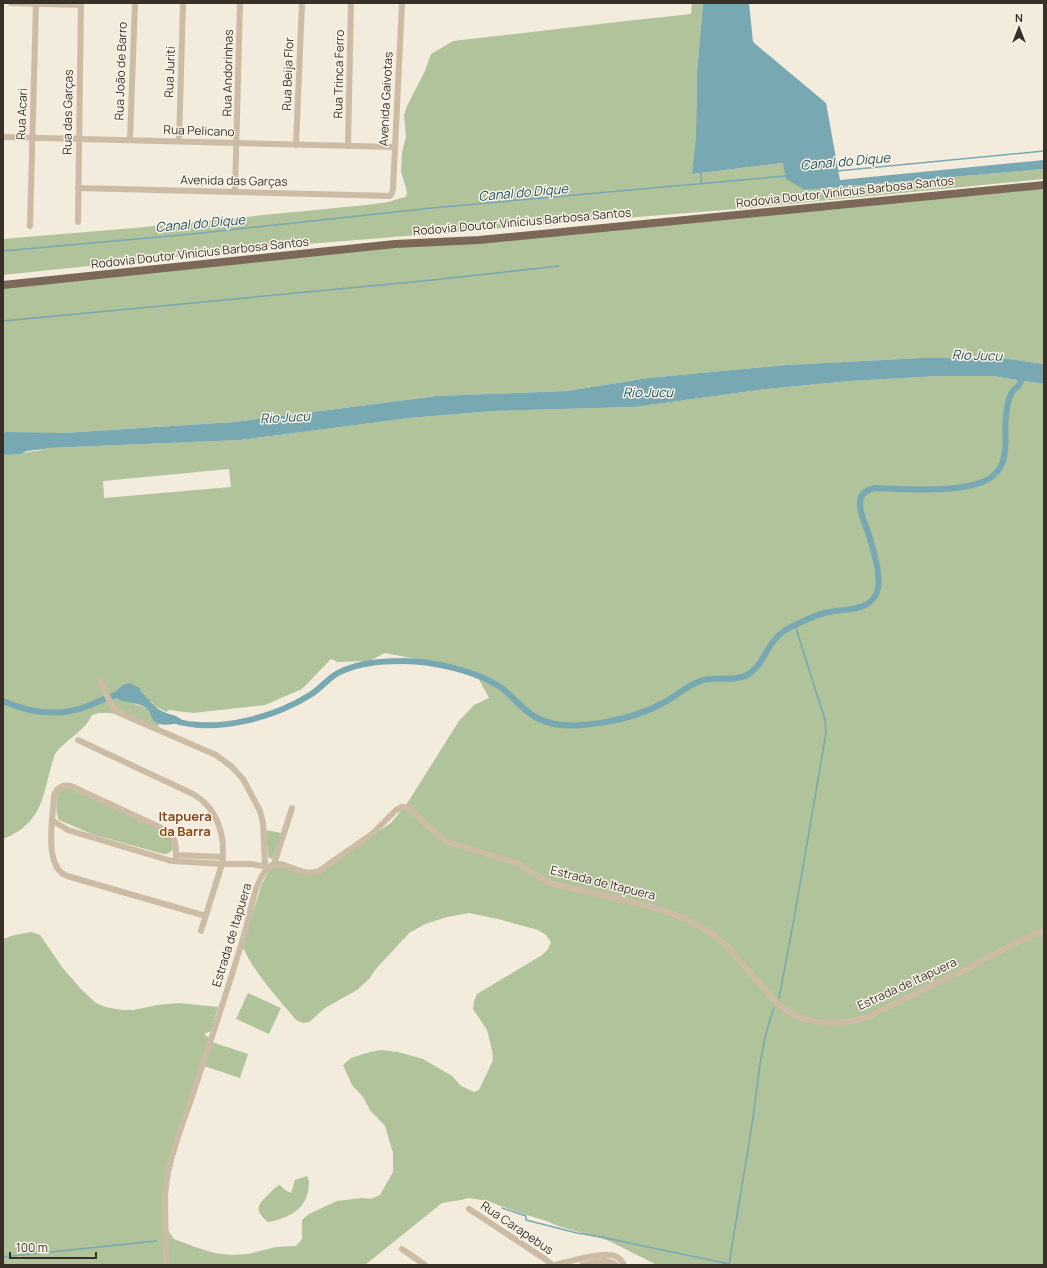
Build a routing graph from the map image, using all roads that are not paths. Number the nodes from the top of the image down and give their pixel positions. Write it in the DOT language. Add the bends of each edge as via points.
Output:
graph roads {
  1 [pos="11,3"];
  2 [pos="135,3"];
  3 [pos="183,3"];
  4 [pos="240,3"];
  5 [pos="302,3"];
  6 [pos="351,3"];
  7 [pos="402,3"];
  8 [pos="36,4"];
  9 [pos="81,4"];
  10 [pos="3,137"];
  11 [pos="32,138"];
  12 [pos="78,138"];
  13 [pos="130,140"];
  14 [pos="179,141"];
  15 [pos="237,143"];
  16 [pos="296,145"];
  17 [pos="348,146"];
  18 [pos="395,147"];
  19 [pos="1044,185"];
  20 [pos="78,188"];
  21 [pos="235,192"];
  22 [pos="390,196"];
  23 [pos="78,222"];
  24 [pos="30,226"];
  25 [pos="3,285"];
  26 [pos="100,682"];
  27 [pos="78,740"];
  28 [pos="292,808"];
  29 [pos="53,821"];
  30 [pos="176,858"];
  31 [pos="223,861"];
  32 [pos="269,866"];
  33 [pos="206,916"];
  34 [pos="201,931"];
  35 [pos="1044,931"];
  36 [pos="469,1209"];
  37 [pos="402,1249"];
  38 [pos="166,1265"];
  39 [pos="426,1265"];
  40 [pos="553,1265"];
  41 [pos="582,1265"];
  42 [pos="616,1265"];
  43 [pos="624,1265"];
  1 -- 8 [label="street"];
  2 -- 13 [label="street, Rua João de Barro"];
  3 -- 14 [label="street, Rua Juriti"];
  4 -- 15 [label="street, Rua Andorinhas"];
  5 -- 16 [label="street, Rua Beija Flor"];
  6 -- 17 [label="street, Rua Trinca Ferro"];
  7 -- 18 [label="street, Avenida Gaivotas"];
  8 -- 9 [label="street"];
  8 -- 11 [label="street, Rua Acari"];
  9 -- 12 [label="street, Rua das Garças"];
  10 -- 11 [label="street, Rua Pelicano"];
  11 -- 12 [label="street, Rua Pelicano"];
  11 -- 24 [label="street, Rua Acari"];
  12 -- 13 [label="street, Rua Pelicano"];
  12 -- 20 [label="street, Rua das Garças"];
  13 -- 14 [label="street, Rua Pelicano"];
  14 -- 15 [label="street, Rua Pelicano"];
  15 -- 16 [label="street, Rua Pelicano"];
  15 -- 21 [label="street, Rua Andorinhas"];
  16 -- 17 [label="street, Rua Pelicano"];
  17 -- 18 [label="street, Rua Pelicano"];
  18 -- 22 [label="street, Avenida Gaivotas" via="393,189"];
  19 -- 25 [label="main road, Rodovia Doutor Vinícius Barbosa Santos" via="479,240 395,244"];
  20 -- 21 [label="street, Avenida das Garças"];
  20 -- 23 [label="street, Rua das Garças"];
  21 -- 22 [label="street, Avenida das Garças"];
  26 -- 32 [label="street" via="112,708 121,714 216,755 238,772 248,786 262,817"];
  27 -- 31 [label="street" via="202,799 218,822"];
  28 -- 32 [label="street"];
  29 -- 30 [label="street" via="68,830"];
  29 -- 30 [label="street" via="56,791 63,786 71,786 168,831 175,840"];
  29 -- 33 [label="street" via="51,852 60,873"];
  30 -- 31 [label="street"];
  31 -- 32 [label="street"];
  31 -- 33 [label="street"];
  32 -- 35 [label="street, Estrada de Itapuera" via="281,864 308,873 316,872 372,834 396,810 406,807 448,842 517,863 553,884 653,907 680,916 716,936 780,1006 798,1017 830,1023 865,1018 1012,944"];
  32 -- 38 [label="street, Estrada de Itapuera" via="258,886 171,1158 166,1194"];
  33 -- 34 [label="street"];
  36 -- 40 [label="street, Rua Carapebus"];
  37 -- 39 [label="street"];
  40 -- 43 [label="street" via="605,1254 616,1256"];
  41 -- 42 [label="street" via="604,1261"];
}
